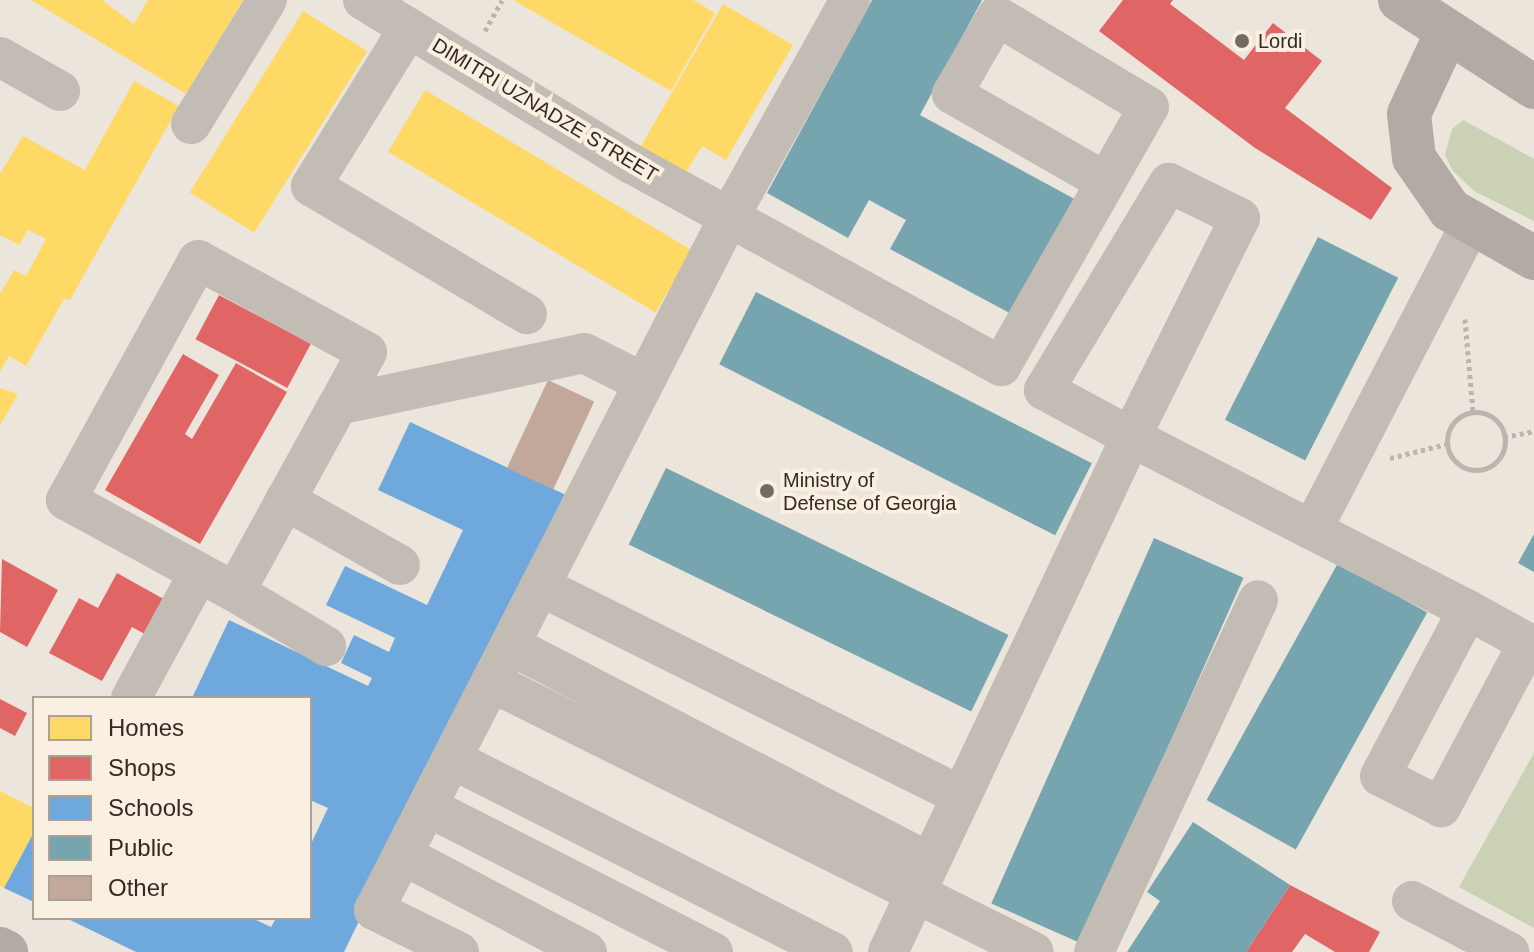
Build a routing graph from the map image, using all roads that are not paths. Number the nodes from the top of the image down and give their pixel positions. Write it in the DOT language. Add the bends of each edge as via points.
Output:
graph roads {
  1 [pos="267,0"];
  2 [pos="363,0"];
  3 [pos="850,0"];
  4 [pos="1400,0"];
  5 [pos="409,28"];
  6 [pos="1447,32"];
  7 [pos="0,57"];
  8 [pos="1534,87"];
  9 [pos="60,91"];
  10 [pos="191,124"];
  11 [pos="1104,181"];
  12 [pos="728,219"];
  13 [pos="1470,225"];
  14 [pos="1534,258"];
  15 [pos="527,314"];
  16 [pos="644,383"];
  17 [pos="338,405"];
  18 [pos="1131,437"];
  19 [pos="285,500"];
  20 [pos="1312,530"];
  21 [pos="400,565"];
  22 [pos="199,573"];
  23 [pos="540,586"];
  24 [pos="235,592"];
  25 [pos="1258,600"];
  26 [pos="1468,610"];
  27 [pos="510,645"];
  28 [pos="326,646"];
  29 [pos="491,682"];
  30 [pos="132,696"];
  31 [pos="452,759"];
  32 [pos="962,796"];
  33 [pos="428,807"];
  34 [pos="403,855"];
  35 [pos="923,878"];
  36 [pos="1412,901"];
  37 [pos="0,949"];
  38 [pos="6,952"];
  39 [pos="459,952"];
  40 [pos="587,952"];
  41 [pos="713,952"];
  42 [pos="833,952"];
  43 [pos="888,952"];
  44 [pos="1034,952"];
  45 [pos="1094,952"];
  46 [pos="1509,952"];
  1 -- 10 [label="street"];
  2 -- 5 [label="street, DIMITRI UZNADZE STREET"];
  3 -- 12 [label="street"];
  4 -- 6 [label="main road"];
  5 -- 12 [label="street, DIMITRI UZNADZE STREET"];
  5 -- 15 [label="street" via="311,186"];
  6 -- 8 [label="main road"];
  6 -- 13 [label="main road" via="1417,90 1408,136 1423,174 1450,210"];
  7 -- 9 [label="street"];
  11 -- 11 [label="street" via="1149,107 997,16 952,94"];
  11 -- 12 [label="street, DIMITRI UZNADZE STREET" via="1001,366"];
  12 -- 16 [label="street"];
  13 -- 14 [label="main road"];
  13 -- 20 [label="street"];
  16 -- 17 [label="street" via="584,353"];
  16 -- 23 [label="street"];
  17 -- 19 [label="street"];
  17 -- 22 [label="street" via="367,352 198,260 66,500"];
  18 -- 18 [label="street" via="1240,218 1169,183 1044,390"];
  18 -- 20 [label="street"];
  18 -- 32 [label="street"];
  19 -- 21 [label="street"];
  19 -- 24 [label="street"];
  20 -- 26 [label="street"];
  22 -- 24 [label="street"];
  22 -- 30 [label="street"];
  23 -- 27 [label="street"];
  23 -- 32 [label="street"];
  24 -- 28 [label="street"];
  25 -- 45 [label="street"];
  26 -- 26 [label="street" via="1528,643 1441,807 1380,776"];
  27 -- 29 [label="street"];
  27 -- 35 [label="street"];
  29 -- 31 [label="street"];
  29 -- 35 [label="street"];
  31 -- 33 [label="street"];
  31 -- 42 [label="street"];
  32 -- 35 [label="street"];
  33 -- 34 [label="street"];
  33 -- 41 [label="street"];
  34 -- 39 [label="street" via="374,910"];
  34 -- 40 [label="street"];
  35 -- 43 [label="street"];
  35 -- 44 [label="street"];
  36 -- 46 [label="street"];
  37 -- 38 [label="main road"];
}
